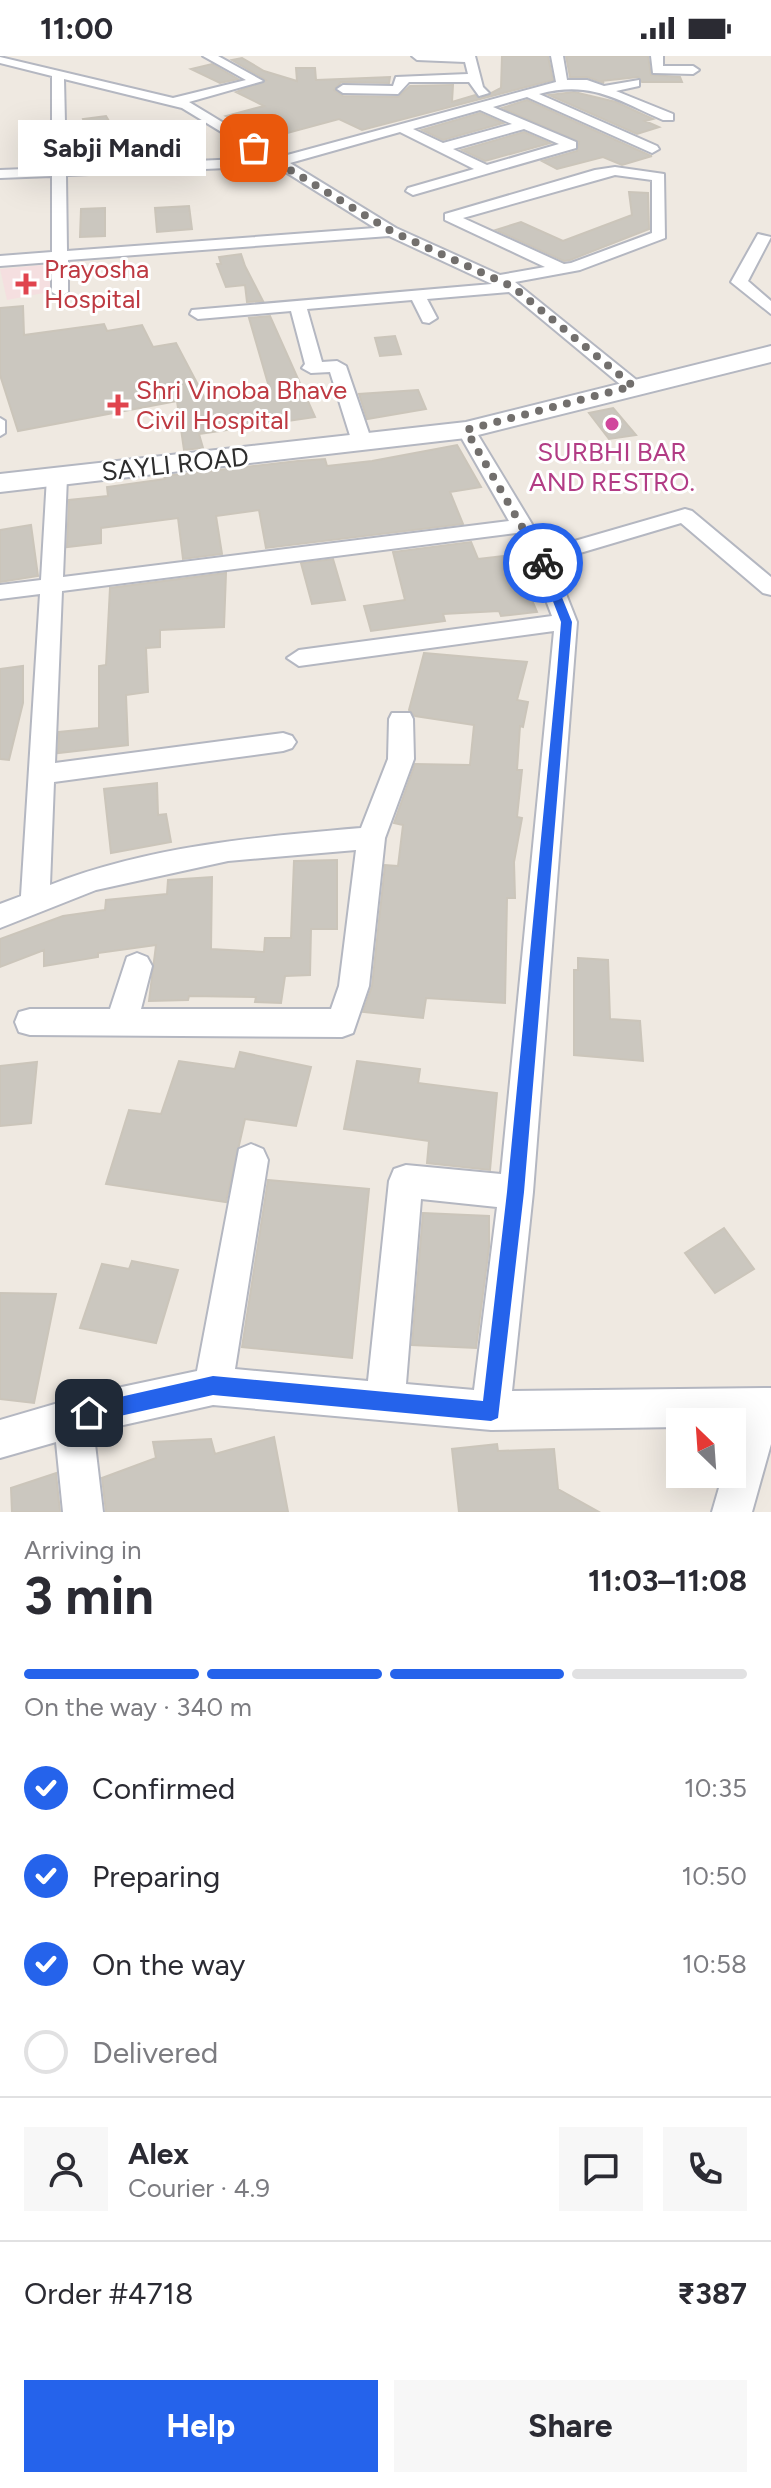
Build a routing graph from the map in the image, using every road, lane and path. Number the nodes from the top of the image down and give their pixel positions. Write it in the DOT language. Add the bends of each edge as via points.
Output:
graph roads {
  1 [pos="209,56"];
  2 [pos="557,56"];
  3 [pos="657,56"];
  4 [pos="694,56"];
  5 [pos="417,57"];
  6 [pos="470,57"];
  7 [pos="0,60"];
  8 [pos="58,74"];
  9 [pos="475,78"];
  10 [pos="635,83"];
  11 [pos="562,84"];
  12 [pos="343,89"];
  13 [pos="603,90"];
  14 [pos="527,93"];
  15 [pos="173,102"];
  16 [pos="496,102"];
  17 [pos="481,106"];
  18 [pos="668,117"];
  19 [pos="524,125"];
  20 [pos="401,128"];
  21 [pos="441,148"];
  22 [pos="652,149"];
  23 [pos="277,162"];
  24 [pos="486,170"];
  25 [pos="58,171"];
  26 [pos="0,174"];
  27 [pos="413,191"];
  28 [pos="391,231"];
  29 [pos="763,237"];
  30 [pos="59,257"];
  31 [pos="0,261"];
  32 [pos="562,269"];
  33 [pos="505,283"];
  34 [pos="60,292"];
  35 [pos="417,295"];
  36 [pos="298,305"];
  37 [pos="771,309"];
  38 [pos="198,314"];
  39 [pos="429,318"];
  40 [pos="771,344"];
  41 [pos="771,354"];
  42 [pos="628,383"];
  43 [pos="0,421"];
  44 [pos="466,430"];
  45 [pos="0,433"];
  46 [pos="361,437"];
  47 [pos="0,473"];
  48 [pos="57,477"];
  49 [pos="0,483"];
  50 [pos="523,526"];
  51 [pos="541,558"];
  52 [pos="53,585"];
  53 [pos="771,588"];
  54 [pos="0,592"];
  55 [pos="771,600"];
  56 [pos="771,607"];
  57 [pos="566,622"];
  58 [pos="299,658"];
  59 [pos="401,719"];
  60 [pos="283,742"];
  61 [pos="42,774"];
  62 [pos="371,838"];
  63 [pos="35,902"];
  64 [pos="0,916"];
  65 [pos="137,966"];
  66 [pos="30,1022"];
  67 [pos="122,1022"];
  68 [pos="251,1160"];
  69 [pos="516,1192"];
  70 [pos="213,1386"];
  71 [pos="385,1403"];
  72 [pos="766,1407"];
  73 [pos="491,1411"];
  74 [pos="89,1413"];
  75 [pos="0,1439"];
  76 [pos="83,1512"];
  77 [pos="732,1512"];
  1 -- 15 [label="street" via="257,81"];
  2 -- 11 [label="street"];
  3 -- 4 [label="street" via="657,70 693,75"];
  5 -- 6 [label="street"];
  6 -- 9 [label="street"];
  7 -- 8 [label="street"];
  8 -- 15 [label="street"];
  8 -- 25 [label="street"];
  9 -- 12 [label="street" via="409,78 400,80 398,90"];
  9 -- 16 [label="street" via="477,88"];
  10 -- 13 [label="street"];
  11 -- 13 [label="street"];
  11 -- 14 [label="street"];
  13 -- 18 [label="street"];
  14 -- 16 [label="street"];
  14 -- 22 [label="street"];
  15 -- 23 [label="street"];
  16 -- 17 [label="street"];
  17 -- 19 [label="street"];
  17 -- 20 [label="street"];
  19 -- 21 [label="street"];
  19 -- 24 [label="street" via="571,145"];
  20 -- 21 [label="street"];
  20 -- 23 [label="street"];
  21 -- 24 [label="street"];
  23 -- 25 [label="street"];
  23 -- 28 [label="street"];
  24 -- 27 [label="street"];
  25 -- 26 [label="street"];
  25 -- 30 [label="street"];
  28 -- 30 [label="street"];
  28 -- 33 [label="street"];
  29 -- 37 [label="street" via="739,282"];
  30 -- 31 [label="street"];
  30 -- 34 [label="street"];
  32 -- 32 [label="street" via="660,235 659,177 595,174 450,217"];
  32 -- 33 [label="street"];
  33 -- 35 [label="street"];
  33 -- 42 [label="street"];
  35 -- 36 [label="street"];
  35 -- 39 [label="street"];
  36 -- 38 [label="street"];
  36 -- 46 [label="street" via="313,368 337,366"];
  40 -- 42 [label="main road"];
  41 -- 42 [label="main road, SAYLI ROAD"];
  42 -- 44 [label="main road, SAYLI ROAD"];
  42 -- 46 [label="main road" via="481,418"];
  43 -- 45 [label="lane"];
  44 -- 46 [label="main road, SAYLI ROAD"];
  44 -- 50 [label="street"];
  46 -- 47 [label="main road"];
  46 -- 48 [label="main road, SAYLI ROAD"];
  48 -- 49 [label="main road, SAYLI ROAD"];
  48 -- 52 [label="street"];
  50 -- 51 [label="street"];
  50 -- 52 [label="street"];
  51 -- 53 [label="street" via="685,515"];
  51 -- 57 [label="street"];
  52 -- 54 [label="street"];
  52 -- 61 [label="street"];
  55 -- 56 [label="street" via="766,601"];
  57 -- 58 [label="street"];
  57 -- 69 [label="street"];
  59 -- 62 [label="street" via="401,759"];
  60 -- 61 [label="street"];
  61 -- 63 [label="street"];
  62 -- 63 [label="street" via="228,850 92,880"];
  62 -- 67 [label="street" via="354,986 342,1023"];
  63 -- 64 [label="street"];
  65 -- 67 [label="street"];
  66 -- 67 [label="street"];
  68 -- 70 [label="street"];
  69 -- 71 [label="street" via="406,1181"];
  69 -- 73 [label="street"];
  70 -- 71 [label="street"];
  70 -- 74 [label="street"];
  71 -- 73 [label="street"];
  72 -- 73 [label="street"];
  72 -- 77 [label="street"];
  74 -- 75 [label="street"];
  74 -- 76 [label="street" via="75,1443"];
}
